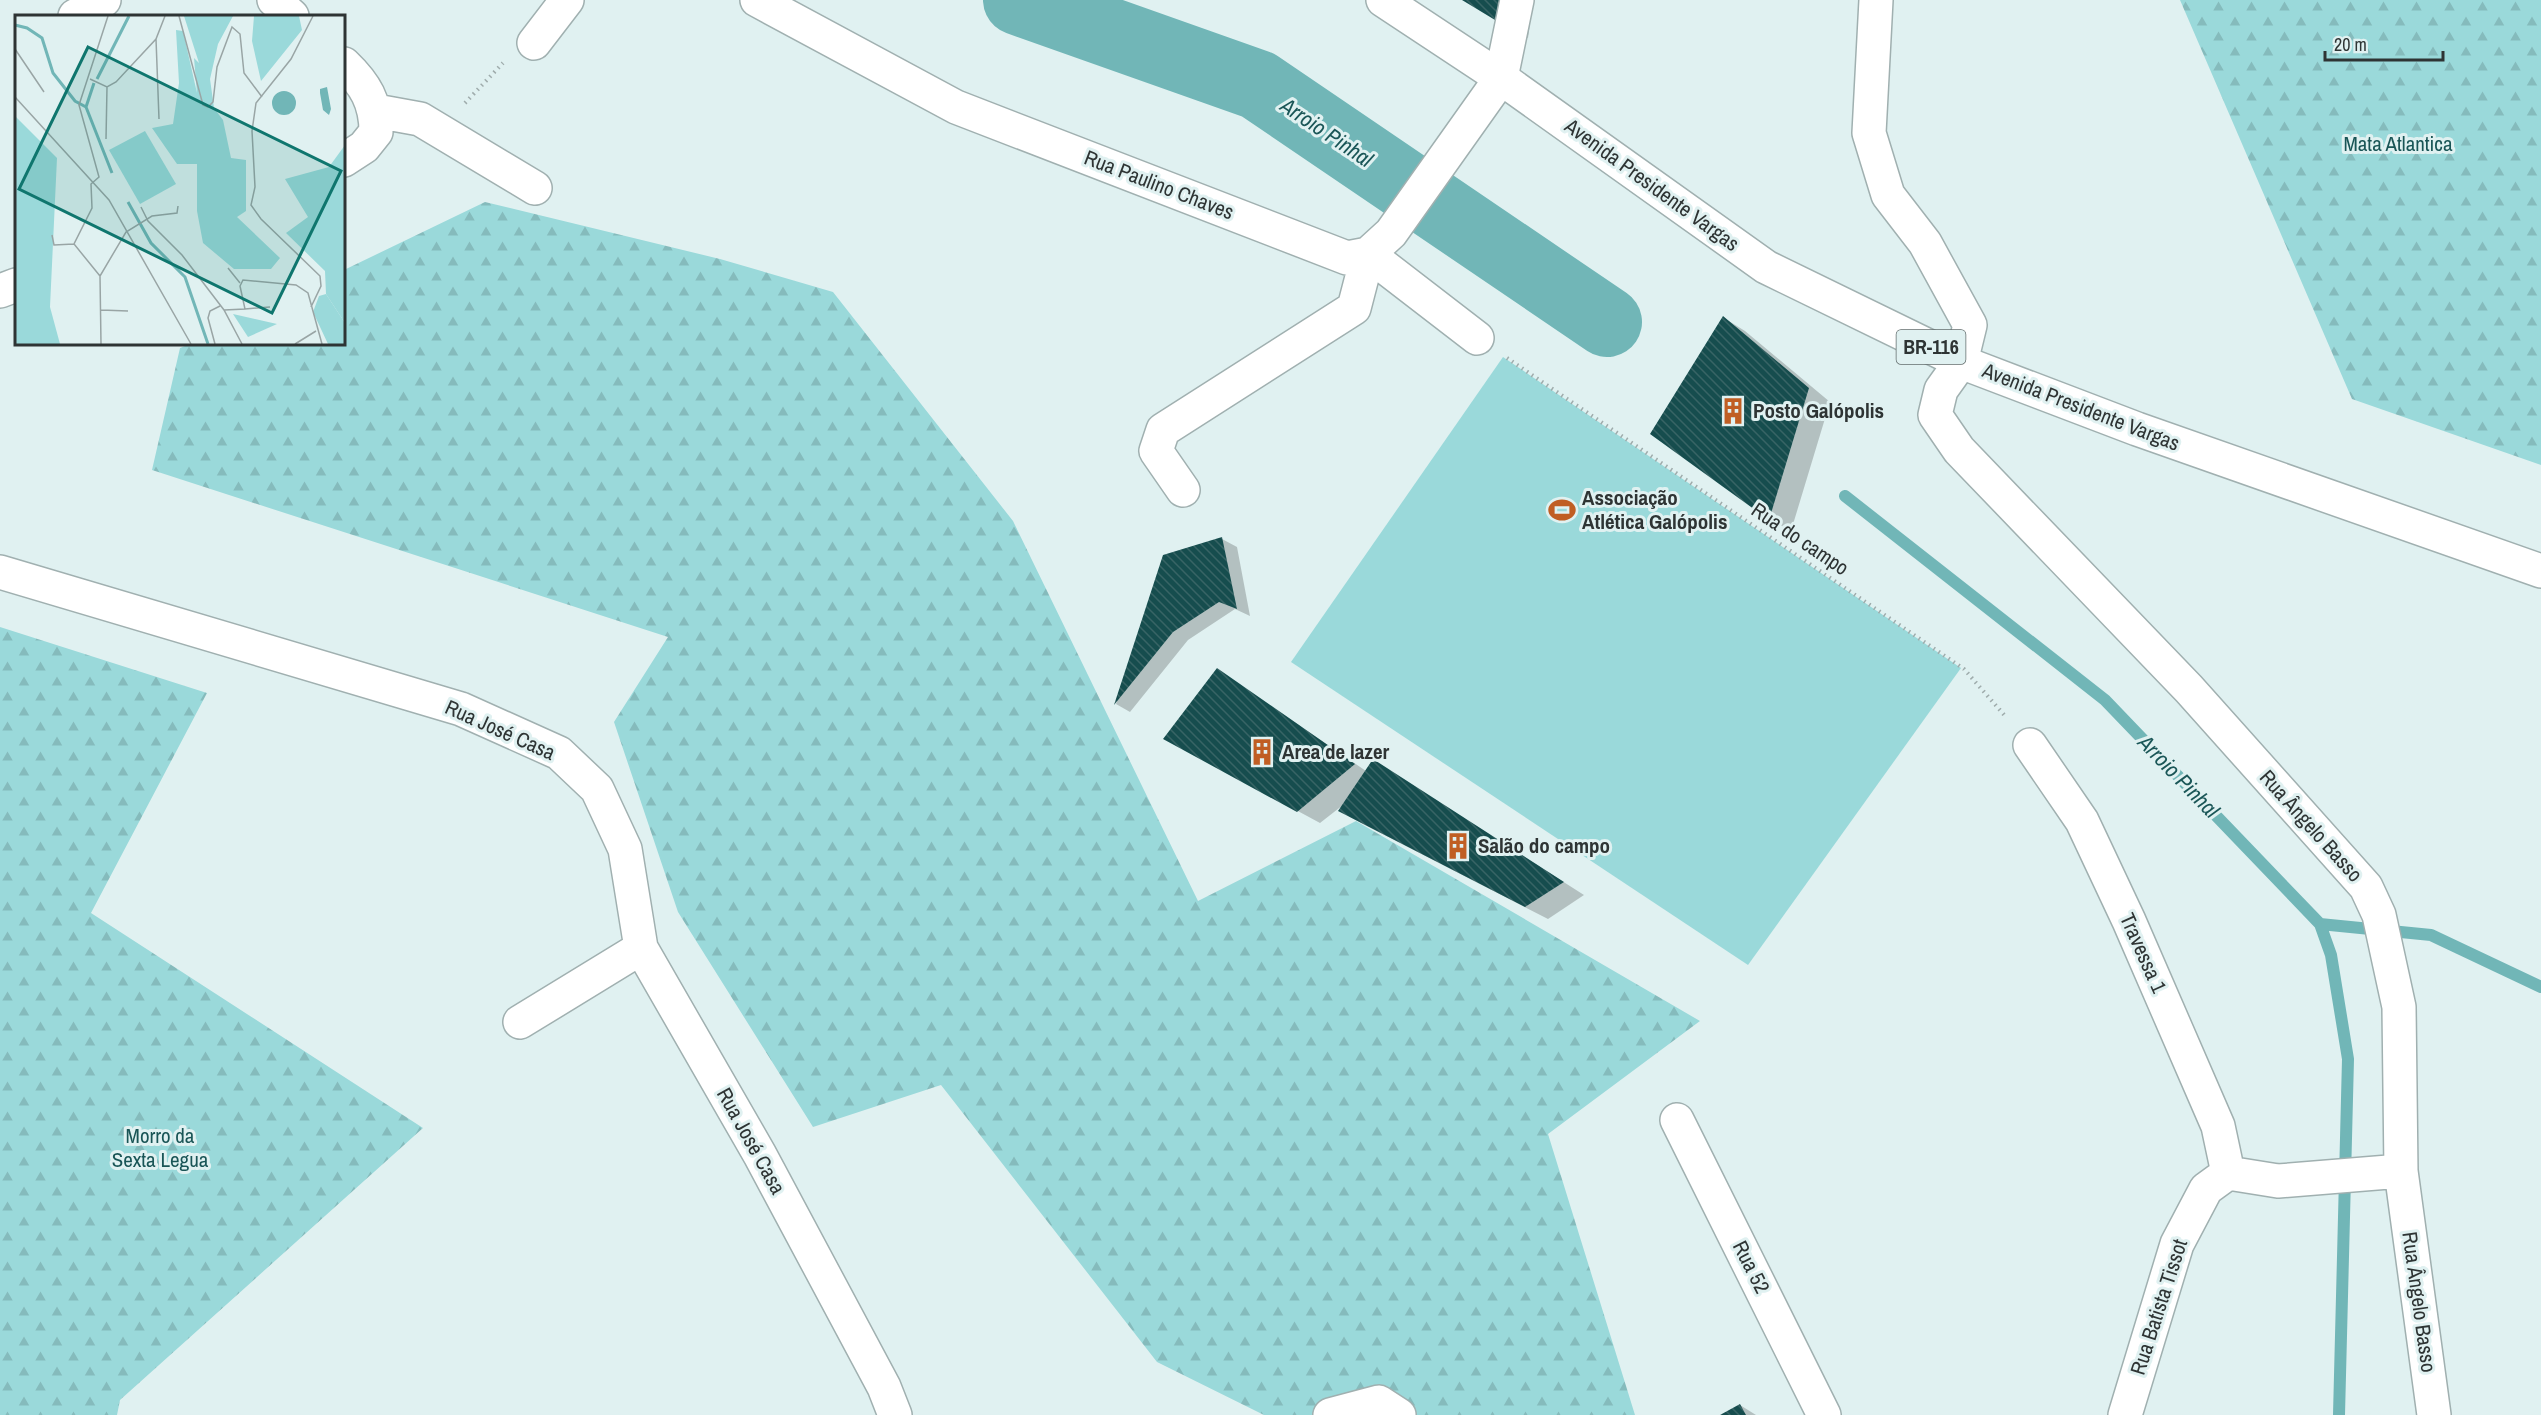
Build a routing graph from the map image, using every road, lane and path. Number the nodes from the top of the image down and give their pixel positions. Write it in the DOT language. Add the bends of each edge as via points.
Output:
graph roads {
  1 [pos="104,0"];
  2 [pos="274,0"];
  3 [pos="567,0"];
  4 [pos="758,0"];
  5 [pos="1383,0"];
  6 [pos="1517,0"];
  7 [pos="1876,0"];
  8 [pos="77,15"];
  9 [pos="291,15"];
  10 [pos="534,43"];
  11 [pos="345,65"];
  12 [pos="1501,78"];
  13 [pos="376,111"];
  14 [pos="438,130"];
  15 [pos="345,159"];
  16 [pos="535,188"];
  17 [pos="1379,244"];
  18 [pos="15,285"];
  19 [pos="0,291"];
  20 [pos="1477,338"];
  21 [pos="1961,362"];
  22 [pos="1184,490"];
  23 [pos="2541,571"];
  24 [pos="0,572"];
  25 [pos="2030,745"];
  26 [pos="640,948"];
  27 [pos="520,1022"];
  28 [pos="1677,1120"];
  29 [pos="2228,1173"];
  30 [pos="2386,1173"];
  31 [pos="896,1415"];
  32 [pos="1330,1415"];
  33 [pos="1399,1415"];
  34 [pos="1824,1415"];
  35 [pos="2125,1415"];
  36 [pos="2434,1415"];
  1 -- 8 [label="street"];
  2 -- 9 [label="street"];
  3 -- 10 [label="street"];
  4 -- 17 [label="street, Rua Paulino Chaves" via="956,107 1347,258"];
  5 -- 12 [label="street, Avenida Presidente Vargas / BR-116"];
  6 -- 12 [label="street"];
  7 -- 21 [label="street" via="1869,133 1888,195 1925,243 1970,325"];
  10 -- 14 [label="path" via="514,52"];
  11 -- 13 [label="street" via="368,92"];
  12 -- 17 [label="street"];
  12 -- 21 [label="street, Avenida Presidente Vargas / BR-116" via="1766,267"];
  13 -- 14 [label="street" via="420,119"];
  13 -- 15 [label="street" via="376,132 364,147"];
  14 -- 16 [label="street"];
  17 -- 20 [label="street"];
  17 -- 22 [label="street" via="1354,308 1162,430 1156,451"];
  18 -- 19 [label="street"];
  20 -- 25 [label="path, Rua do campo" via="1964,669"];
  21 -- 23 [label="street, Avenida Presidente Vargas / BR-116" via="2137,429"];
  21 -- 30 [label="street, Rua Ângelo Basso" via="1941,390 1935,414 1959,450 2189,689 2366,887 2379,915 2399,1006"];
  24 -- 26 [label="street, Rua José Casa" via="461,709 559,753 597,789 625,849"];
  25 -- 29 [label="street, Travessa 1" via="2082,821 2129,921 2218,1126"];
  26 -- 27 [label="street"];
  26 -- 31 [label="street, Rua José Casa" via="760,1155"];
  28 -- 34 [label="street, Rua 52"];
  29 -- 30 [label="street" via="2278,1181"];
  29 -- 35 [label="street, Rua Batista Tissot" via="2206,1189 2177,1244"];
  30 -- 36 [label="street, Rua Ângelo Basso"];
  32 -- 33 [label="street" via="1379,1402"];
}
